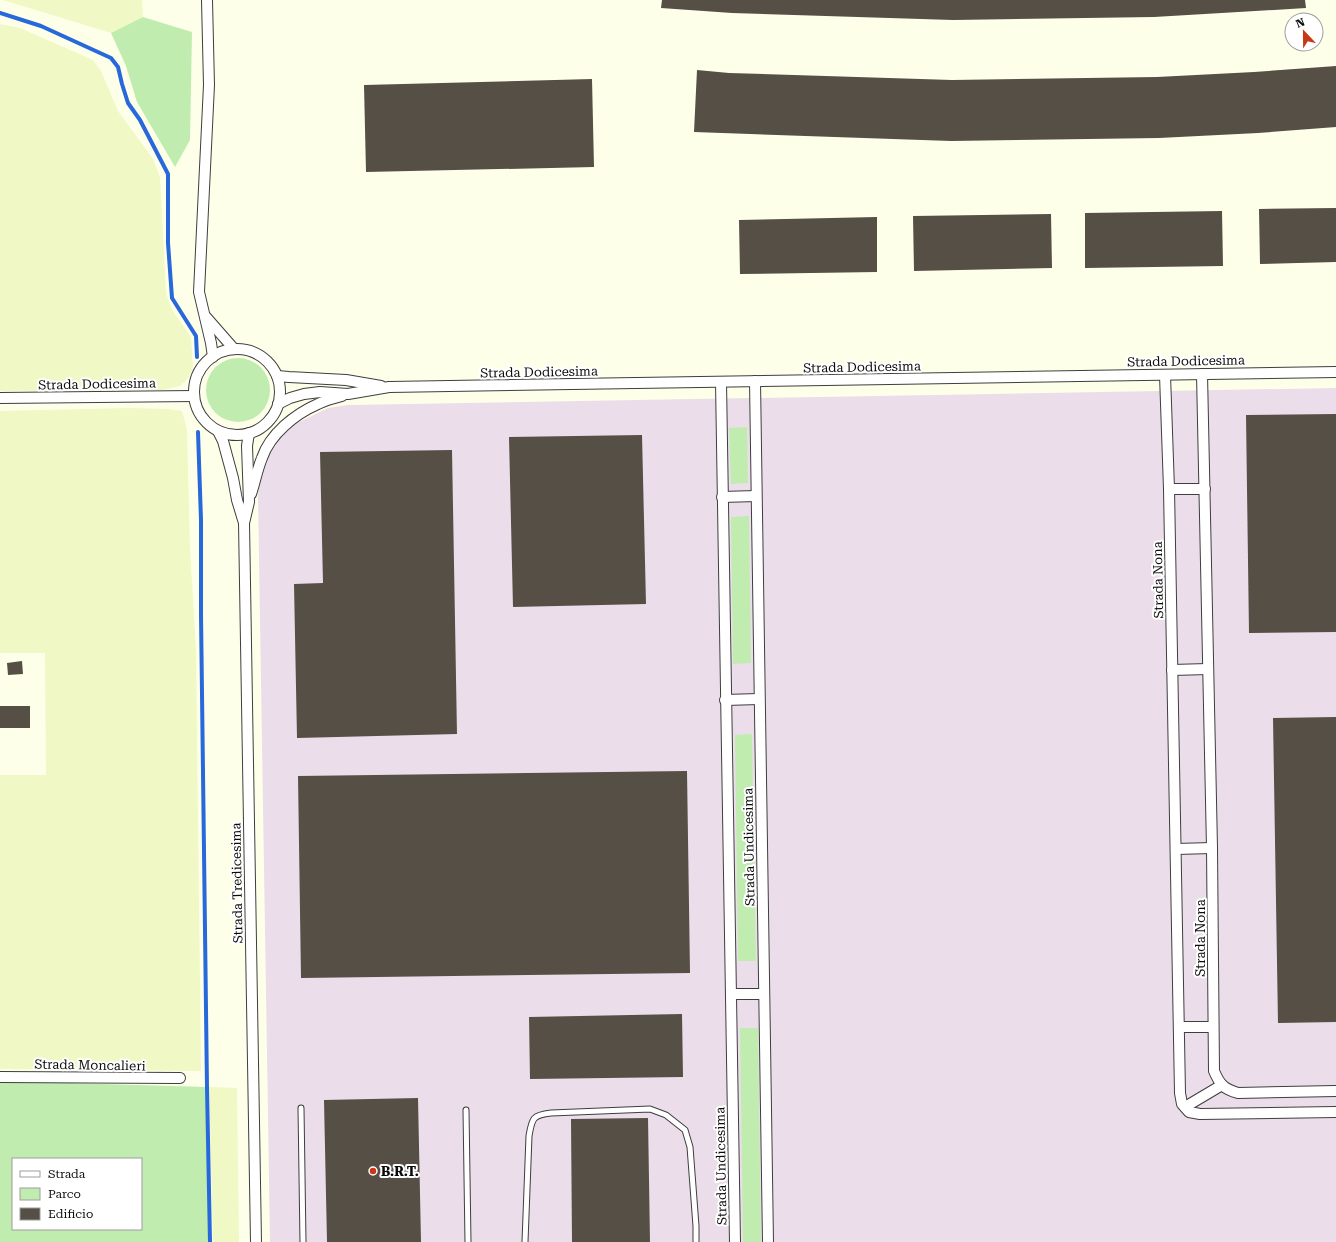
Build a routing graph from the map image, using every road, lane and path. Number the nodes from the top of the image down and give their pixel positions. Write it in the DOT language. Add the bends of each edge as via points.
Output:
graph roads {
  1 [pos="207,0"];
  2 [pos="206,318"];
  3 [pos="234,349"];
  4 [pos="213,357"];
  5 [pos="1336,372"];
  6 [pos="1202,374"];
  7 [pos="1165,375"];
  8 [pos="277,376"];
  9 [pos="755,381"];
  10 [pos="721,382"];
  11 [pos="389,387"];
  12 [pos="348,394"];
  13 [pos="194,396"];
  14 [pos="0,398"];
  15 [pos="278,404"];
  16 [pos="218,431"];
  17 [pos="249,433"];
  18 [pos="1169,489"];
  19 [pos="1205,489"];
  20 [pos="756,496"];
  21 [pos="722,497"];
  22 [pos="249,502"];
  23 [pos="244,524"];
  24 [pos="1208,669"];
  25 [pos="1172,670"];
  26 [pos="759,699"];
  27 [pos="726,700"];
  28 [pos="1212,848"];
  29 [pos="1176,849"];
  30 [pos="731,994"];
  31 [pos="764,994"];
  32 [pos="1179,1027"];
  33 [pos="1213,1027"];
  34 [pos="0,1077"];
  35 [pos="180,1078"];
  36 [pos="1222,1085"];
  37 [pos="1336,1091"];
  38 [pos="1185,1107"];
  39 [pos="301,1108"];
  40 [pos="466,1110"];
  41 [pos="1336,1112"];
  42 [pos="256,1242"];
  43 [pos="303,1242"];
  44 [pos="468,1242"];
  45 [pos="525,1242"];
  46 [pos="696,1242"];
  47 [pos="735,1242"];
  48 [pos="768,1242"];
  1 -- 2 [label="street" via="209,85 199,279 201,304"];
  2 -- 3 [label="street"];
  2 -- 4 [label="street"];
  3 -- 4 [label="street"];
  3 -- 8 [label="street" via="248,350 260,356 270,364"];
  4 -- 13 [label="street" via="204,364 198,374"];
  5 -- 6 [label="street, Strada Dodicesima"];
  6 -- 7 [label="street, Strada Dodicesima"];
  6 -- 19 [label="street, Strada Nona"];
  7 -- 9 [label="street, Strada Dodicesima"];
  7 -- 18 [label="street, Strada Nona"];
  8 -- 11 [label="street" via="346,380"];
  8 -- 15 [label="street" via="280,390"];
  9 -- 10 [label="street, Strada Dodicesima"];
  9 -- 20 [label="street, Strada Undicesima"];
  10 -- 11 [label="street, Strada Dodicesima"];
  10 -- 21 [label="street, Strada Undicesima"];
  11 -- 12 [label="street"];
  12 -- 15 [label="street" via="304,394"];
  12 -- 22 [label="street" via="301,413 271,441 262,457"];
  13 -- 14 [label="street, Strada Dodicesima"];
  13 -- 16 [label="street" via="198,410 206,422"];
  15 -- 17 [label="street" via="265,424"];
  16 -- 17 [label="street" via="237,435"];
  16 -- 23 [label="street" via="225,448"];
  17 -- 22 [label="street"];
  18 -- 19 [label="street"];
  18 -- 25 [label="street, Strada Nona"];
  19 -- 24 [label="street, Strada Nona"];
  20 -- 21 [label="street"];
  20 -- 26 [label="street, Strada Undicesima"];
  21 -- 27 [label="street, Strada Undicesima"];
  22 -- 23 [label="street"];
  23 -- 42 [label="street, Strada Tredicesima"];
  24 -- 25 [label="street"];
  24 -- 28 [label="street, Strada Nona"];
  25 -- 29 [label="street, Strada Nona"];
  26 -- 27 [label="street"];
  26 -- 31 [label="street, Strada Undicesima"];
  27 -- 30 [label="street, Strada Undicesima"];
  28 -- 29 [label="street"];
  28 -- 33 [label="street, Strada Nona"];
  29 -- 32 [label="street, Strada Nona"];
  30 -- 31 [label="street"];
  30 -- 47 [label="street, Strada Undicesima"];
  31 -- 48 [label="street, Strada Undicesima"];
  32 -- 33 [label="street"];
  32 -- 38 [label="street, Strada Nona" via="1180,1093"];
  33 -- 36 [label="street, Strada Nona" via="1214,1072"];
  34 -- 35 [label="street, Strada Moncalieri"];
  36 -- 37 [label="street" via="1227,1090 1238,1093"];
  36 -- 38 [label="street"];
  38 -- 41 [label="street" via="1189,1112 1200,1114"];
  39 -- 43 [label="lane"];
  40 -- 44 [label="lane"];
  45 -- 46 [label="lane" via="529,1136 532,1120 539,1114 650,1109 666,1115 685,1130 690,1147"];
}
